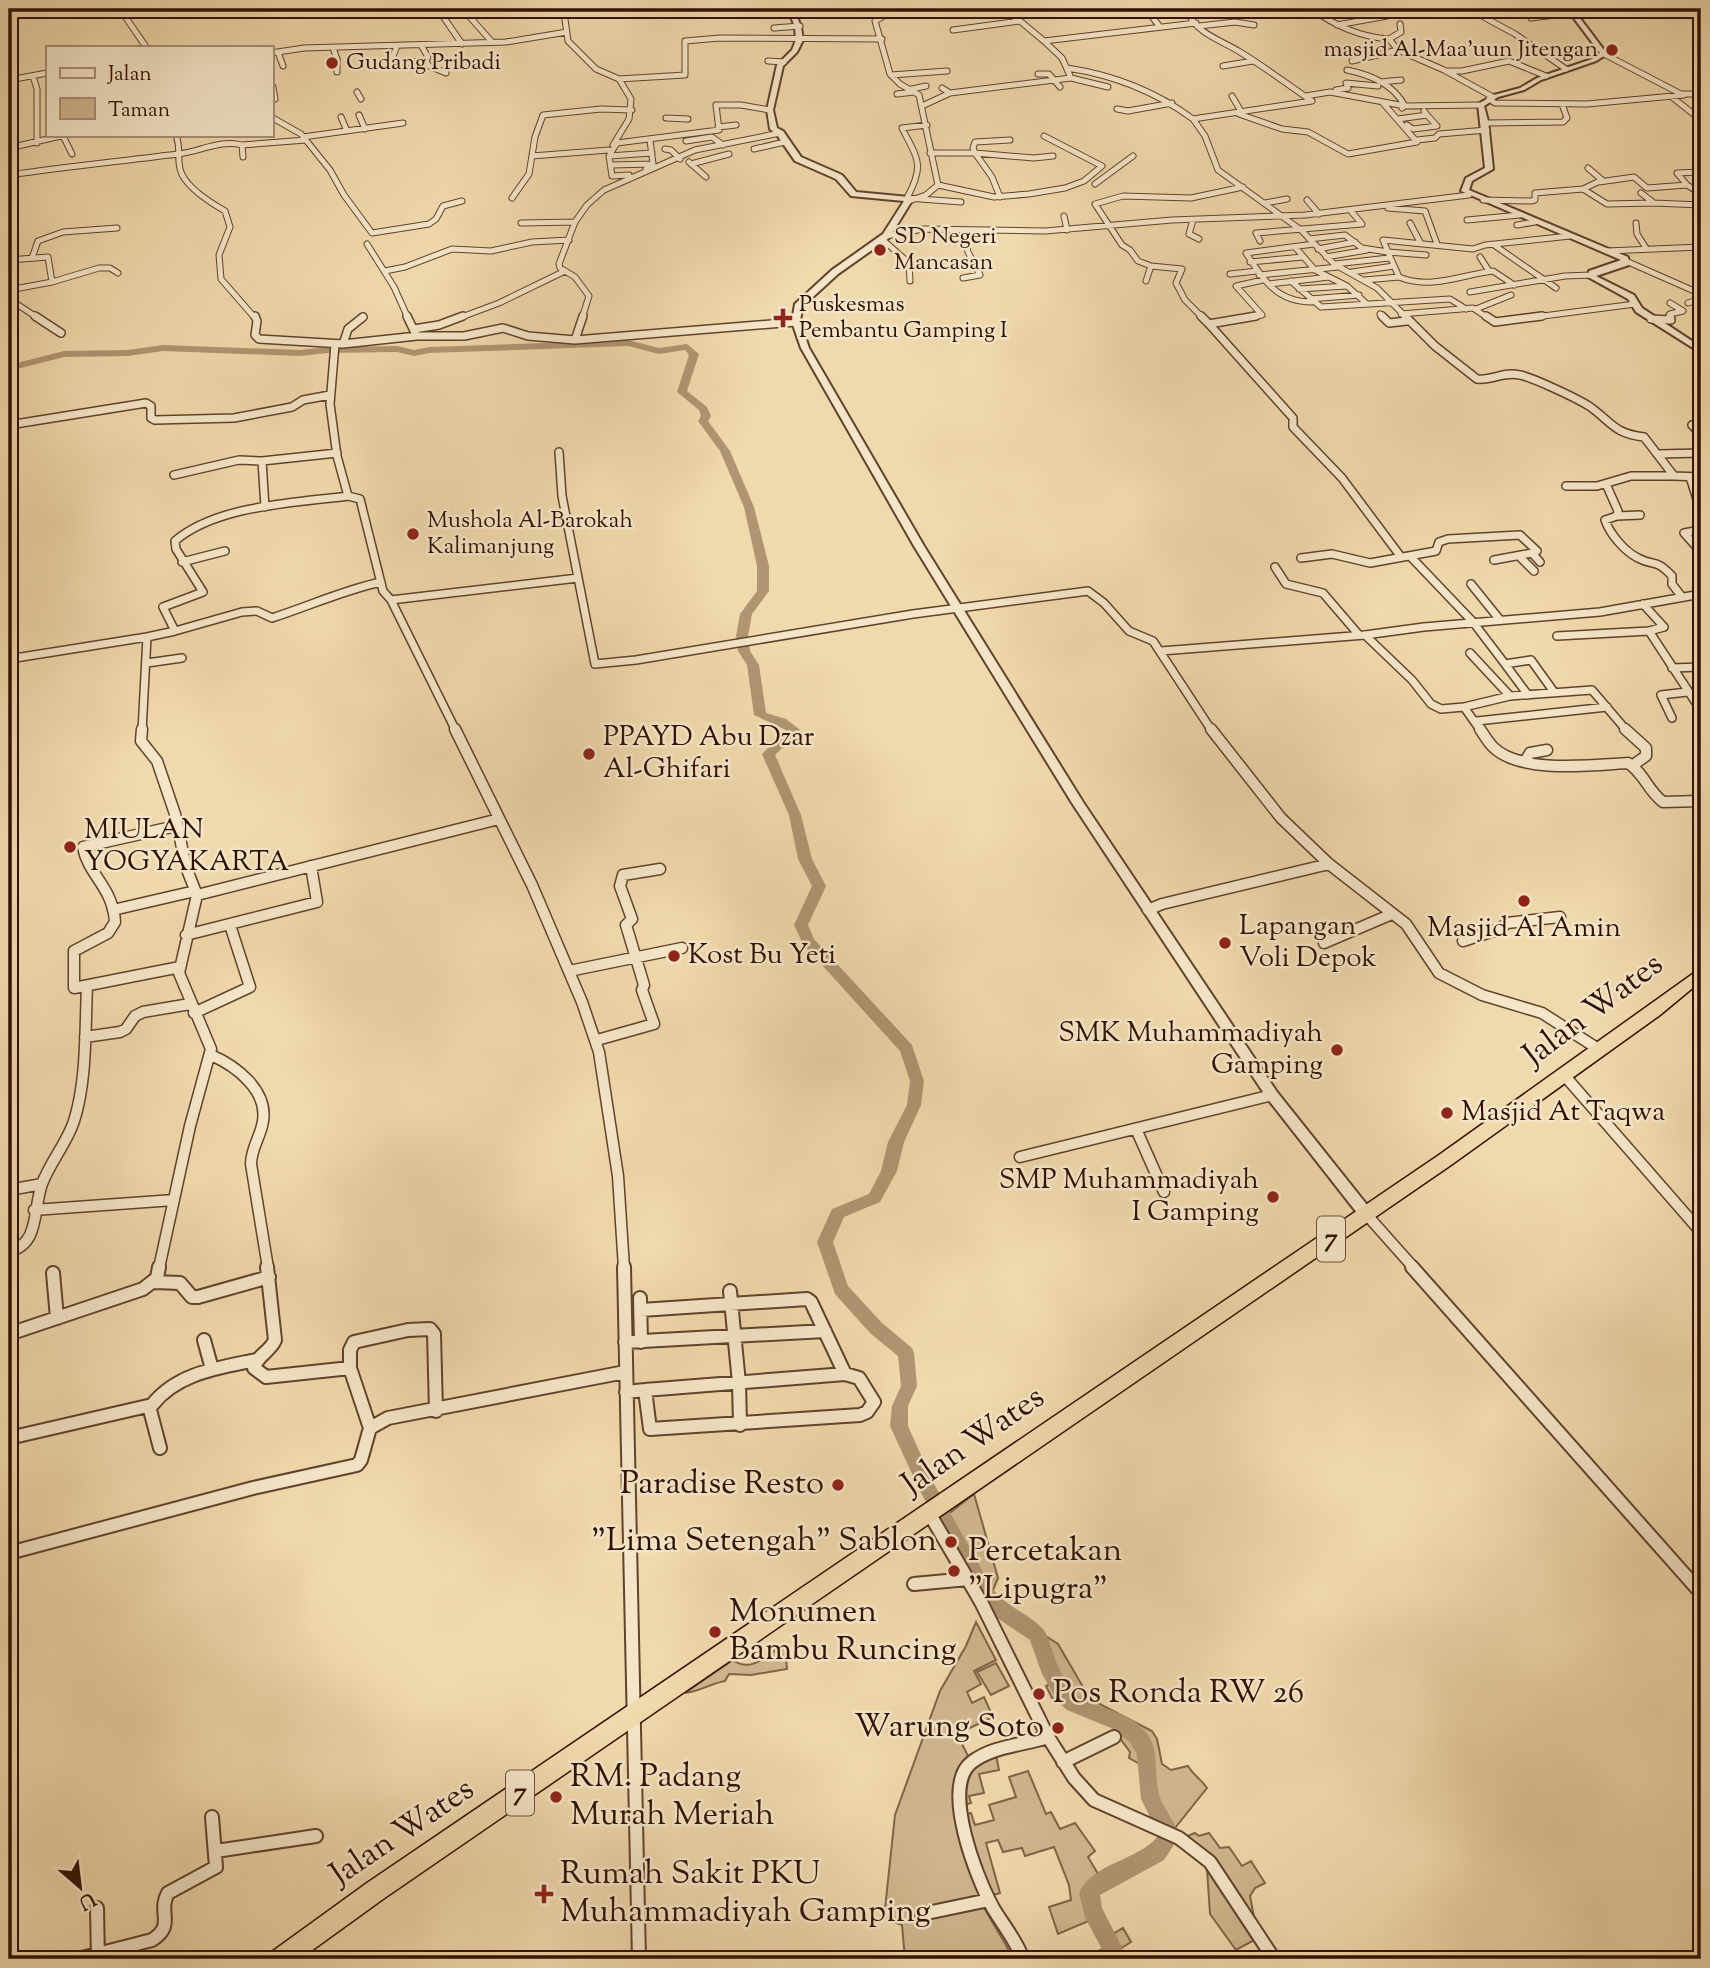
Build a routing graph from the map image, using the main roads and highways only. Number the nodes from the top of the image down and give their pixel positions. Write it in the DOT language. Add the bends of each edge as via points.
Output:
graph roads {
  1 [pos="1701,974"];
  2 [pos="281,1959"];
  1 -- 2 [label="highway, Jalan Wates / 7" via="1366,1214"];
}
